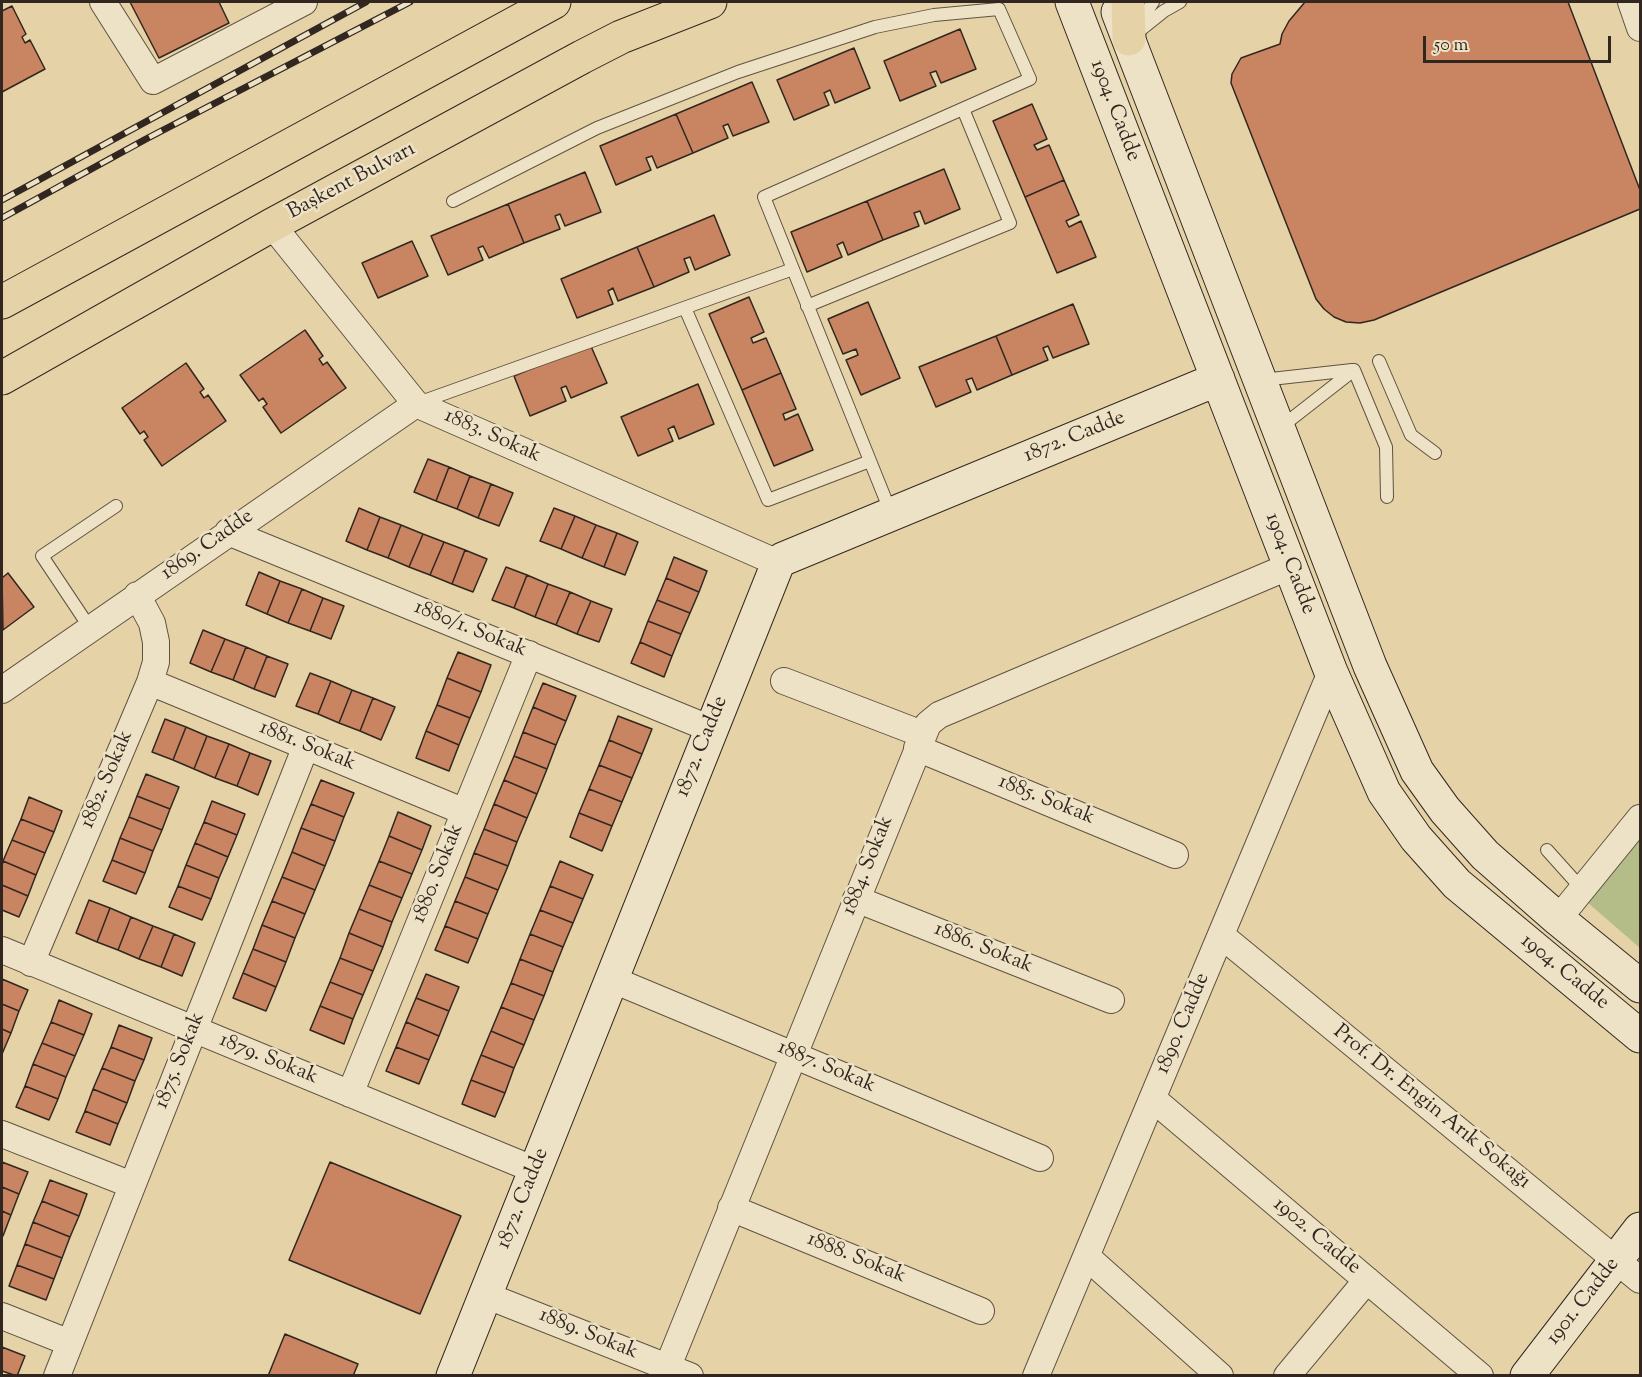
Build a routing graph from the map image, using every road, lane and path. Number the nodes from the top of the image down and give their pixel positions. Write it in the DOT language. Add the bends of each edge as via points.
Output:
graph roads {
  1 [pos="103,2"];
  2 [pos="304,2"];
  3 [pos="554,2"];
  4 [pos="710,2"];
  5 [pos="1072,2"];
  6 [pos="1114,2"];
  7 [pos="1128,2"];
  8 [pos="1154,2"];
  9 [pos="1180,2"];
  10 [pos="1631,2"];
  11 [pos="1641,28"];
  12 [pos="1128,39"];
  13 [pos="963,109"];
  14 [pos="453,201"];
  15 [pos="272,225"];
  16 [pos="793,269"];
  17 [pos="2,302"];
  18 [pos="807,306"];
  19 [pos="685,308"];
  20 [pos="1379,361"];
  21 [pos="1354,370"];
  22 [pos="2,378"];
  23 [pos="1218,379"];
  24 [pos="1260,380"];
  25 [pos="416,404"];
  26 [pos="1279,429"];
  27 [pos="1435,453"];
  28 [pos="870,460"];
  29 [pos="1387,497"];
  30 [pos="116,506"];
  31 [pos="891,514"];
  32 [pos="228,531"];
  33 [pos="778,563"];
  34 [pos="1290,566"];
  35 [pos="137,595"];
  36 [pos="90,628"];
  37 [pos="529,654"];
  38 [pos="1331,672"];
  39 [pos="784,681"];
  40 [pos="150,682"];
  41 [pos="2,690"];
  42 [pos="711,729"];
  43 [pos="920,741"];
  44 [pos="306,746"];
  45 [pos="465,812"];
  46 [pos="1641,818"];
  47 [pos="1547,850"];
  48 [pos="1175,855"];
  49 [pos="1582,890"];
  50 [pos="856,898"];
  51 [pos="1558,919"];
  52 [pos="1222,936"];
  53 [pos="2,950"];
  54 [pos="31,963"];
  55 [pos="611,979"];
  56 [pos="1641,986"];
  57 [pos="1111,1000"];
  58 [pos="194,1029"];
  59 [pos="1641,1036"];
  60 [pos="793,1055"];
  61 [pos="350,1094"];
  62 [pos="1153,1099"];
  63 [pos="2,1134"];
  64 [pos="1040,1158"];
  65 [pos="535,1170"];
  66 [pos="132,1185"];
  67 [pos="731,1208"];
  68 [pos="1641,1229"];
  69 [pos="1087,1257"];
  70 [pos="1628,1270"];
  71 [pos="1367,1280"];
  72 [pos="485,1295"];
  73 [pos="981,1311"];
  74 [pos="2,1316"];
  75 [pos="70,1342"];
  76 [pos="674,1373"];
  77 [pos="57,1376"];
  78 [pos="453,1376"];
  79 [pos="1036,1376"];
  80 [pos="1220,1376"];
  81 [pos="1287,1376"];
  82 [pos="1480,1376"];
  83 [pos="1527,1376"];
  1 -- 2 [label="street" via="153,81"];
  3 -- 17 [label="main road"];
  4 -- 15 [label="main road, Başkent Bulvarı" via="621,37"];
  5 -- 23 [label="main road, 1904. Cadde"];
  6 -- 12 [label="main road, 1904. Cadde"];
  7 -- 12 [label="main road"];
  8 -- 12 [label="lane"];
  9 -- 12 [label="lane"];
  10 -- 11 [label="street"];
  12 -- 24 [label="main road, 1904. Cadde"];
  13 -- 14 [label="lane" via="1030,79 999,9 934,15 875,27 738,72 597,128"];
  13 -- 16 [label="lane" via="764,197"];
  13 -- 18 [label="lane" via="1010,223"];
  15 -- 22 [label="main road, Başkent Bulvarı"];
  15 -- 25 [label="street, 1883. Sokak"];
  16 -- 18 [label="lane"];
  16 -- 19 [label="lane"];
  18 -- 28 [label="lane"];
  19 -- 25 [label="lane"];
  19 -- 28 [label="lane" via="768,500"];
  20 -- 27 [label="lane" via="1411,435"];
  21 -- 24 [label="lane"];
  21 -- 26 [label="lane"];
  21 -- 29 [label="lane" via="1386,447"];
  23 -- 31 [label="main road, 1872. Cadde"];
  23 -- 34 [label="main road, 1904. Cadde"];
  24 -- 26 [label="main road, 1904. Cadde"];
  25 -- 32 [label="street, 1869. Cadde"];
  25 -- 33 [label="street, 1883. Sokak"];
  26 -- 51 [label="main road, 1904. Cadde" via="1370,666 1417,771 1485,855"];
  28 -- 31 [label="lane"];
  30 -- 36 [label="lane" via="42,556"];
  31 -- 33 [label="main road, 1872. Cadde"];
  32 -- 35 [label="street, 1869. Cadde"];
  32 -- 37 [label="street, 1880/1. Sokak"];
  33 -- 42 [label="main road, 1872. Cadde"];
  34 -- 38 [label="main road, 1904. Cadde"];
  34 -- 43 [label="street, 1884. Sokak" via="939,715"];
  35 -- 36 [label="street, 1869. Cadde"];
  35 -- 40 [label="street, 1882. Sokak" via="152,623 156,642"];
  36 -- 41 [label="street, 1869. Cadde"];
  37 -- 42 [label="street, 1880/1. Sokak"];
  37 -- 45 [label="street, 1880. Sokak"];
  38 -- 52 [label="street, 1890. Cadde"];
  38 -- 59 [label="main road, 1904. Cadde" via="1384,792 1416,838 1457,884"];
  39 -- 43 [label="street, 1885. Sokak"];
  40 -- 44 [label="street, 1881. Sokak"];
  40 -- 54 [label="street, 1882. Sokak"];
  42 -- 55 [label="main road, 1872. Cadde"];
  43 -- 48 [label="street, 1885. Sokak"];
  43 -- 50 [label="street, 1884. Sokak"];
  44 -- 45 [label="street, 1881. Sokak"];
  44 -- 58 [label="street, 1875. Sokak"];
  45 -- 61 [label="street, 1880. Sokak"];
  46 -- 49 [label="street"];
  47 -- 49 [label="lane"];
  49 -- 51 [label="street"];
  50 -- 57 [label="street, 1886. Sokak"];
  50 -- 60 [label="street, 1884. Sokak"];
  51 -- 56 [label="main road, 1904. Cadde"];
  52 -- 62 [label="street, 1890. Cadde"];
  52 -- 70 [label="street, Prof. Dr. Engin Arık Sokağı"];
  53 -- 54 [label="street, 1879. Sokak"];
  54 -- 58 [label="street, 1879. Sokak"];
  55 -- 60 [label="street, 1887. Sokak"];
  55 -- 65 [label="main road, 1872. Cadde"];
  58 -- 61 [label="street, 1879. Sokak"];
  58 -- 66 [label="street, 1875. Sokak"];
  60 -- 64 [label="street, 1887. Sokak"];
  60 -- 67 [label="street, 1884. Sokak"];
  61 -- 65 [label="street, 1879. Sokak"];
  62 -- 69 [label="street, 1890. Cadde"];
  62 -- 71 [label="street, 1902. Cadde"];
  63 -- 66 [label="street"];
  65 -- 72 [label="main road, 1872. Cadde"];
  66 -- 75 [label="street, 1875. Sokak"];
  67 -- 73 [label="street, 1888. Sokak"];
  67 -- 76 [label="street, 1884. Sokak"];
  68 -- 70 [label="main road, 1901. Cadde"];
  69 -- 79 [label="street, 1890. Cadde"];
  69 -- 80 [label="street"];
  70 -- 83 [label="main road, 1901. Cadde"];
  71 -- 81 [label="street"];
  71 -- 82 [label="street, 1902. Cadde"];
  72 -- 76 [label="street, 1889. Sokak"];
  72 -- 78 [label="main road, 1872. Cadde"];
  74 -- 75 [label="street"];
  75 -- 77 [label="street, 1875. Sokak"];
}
